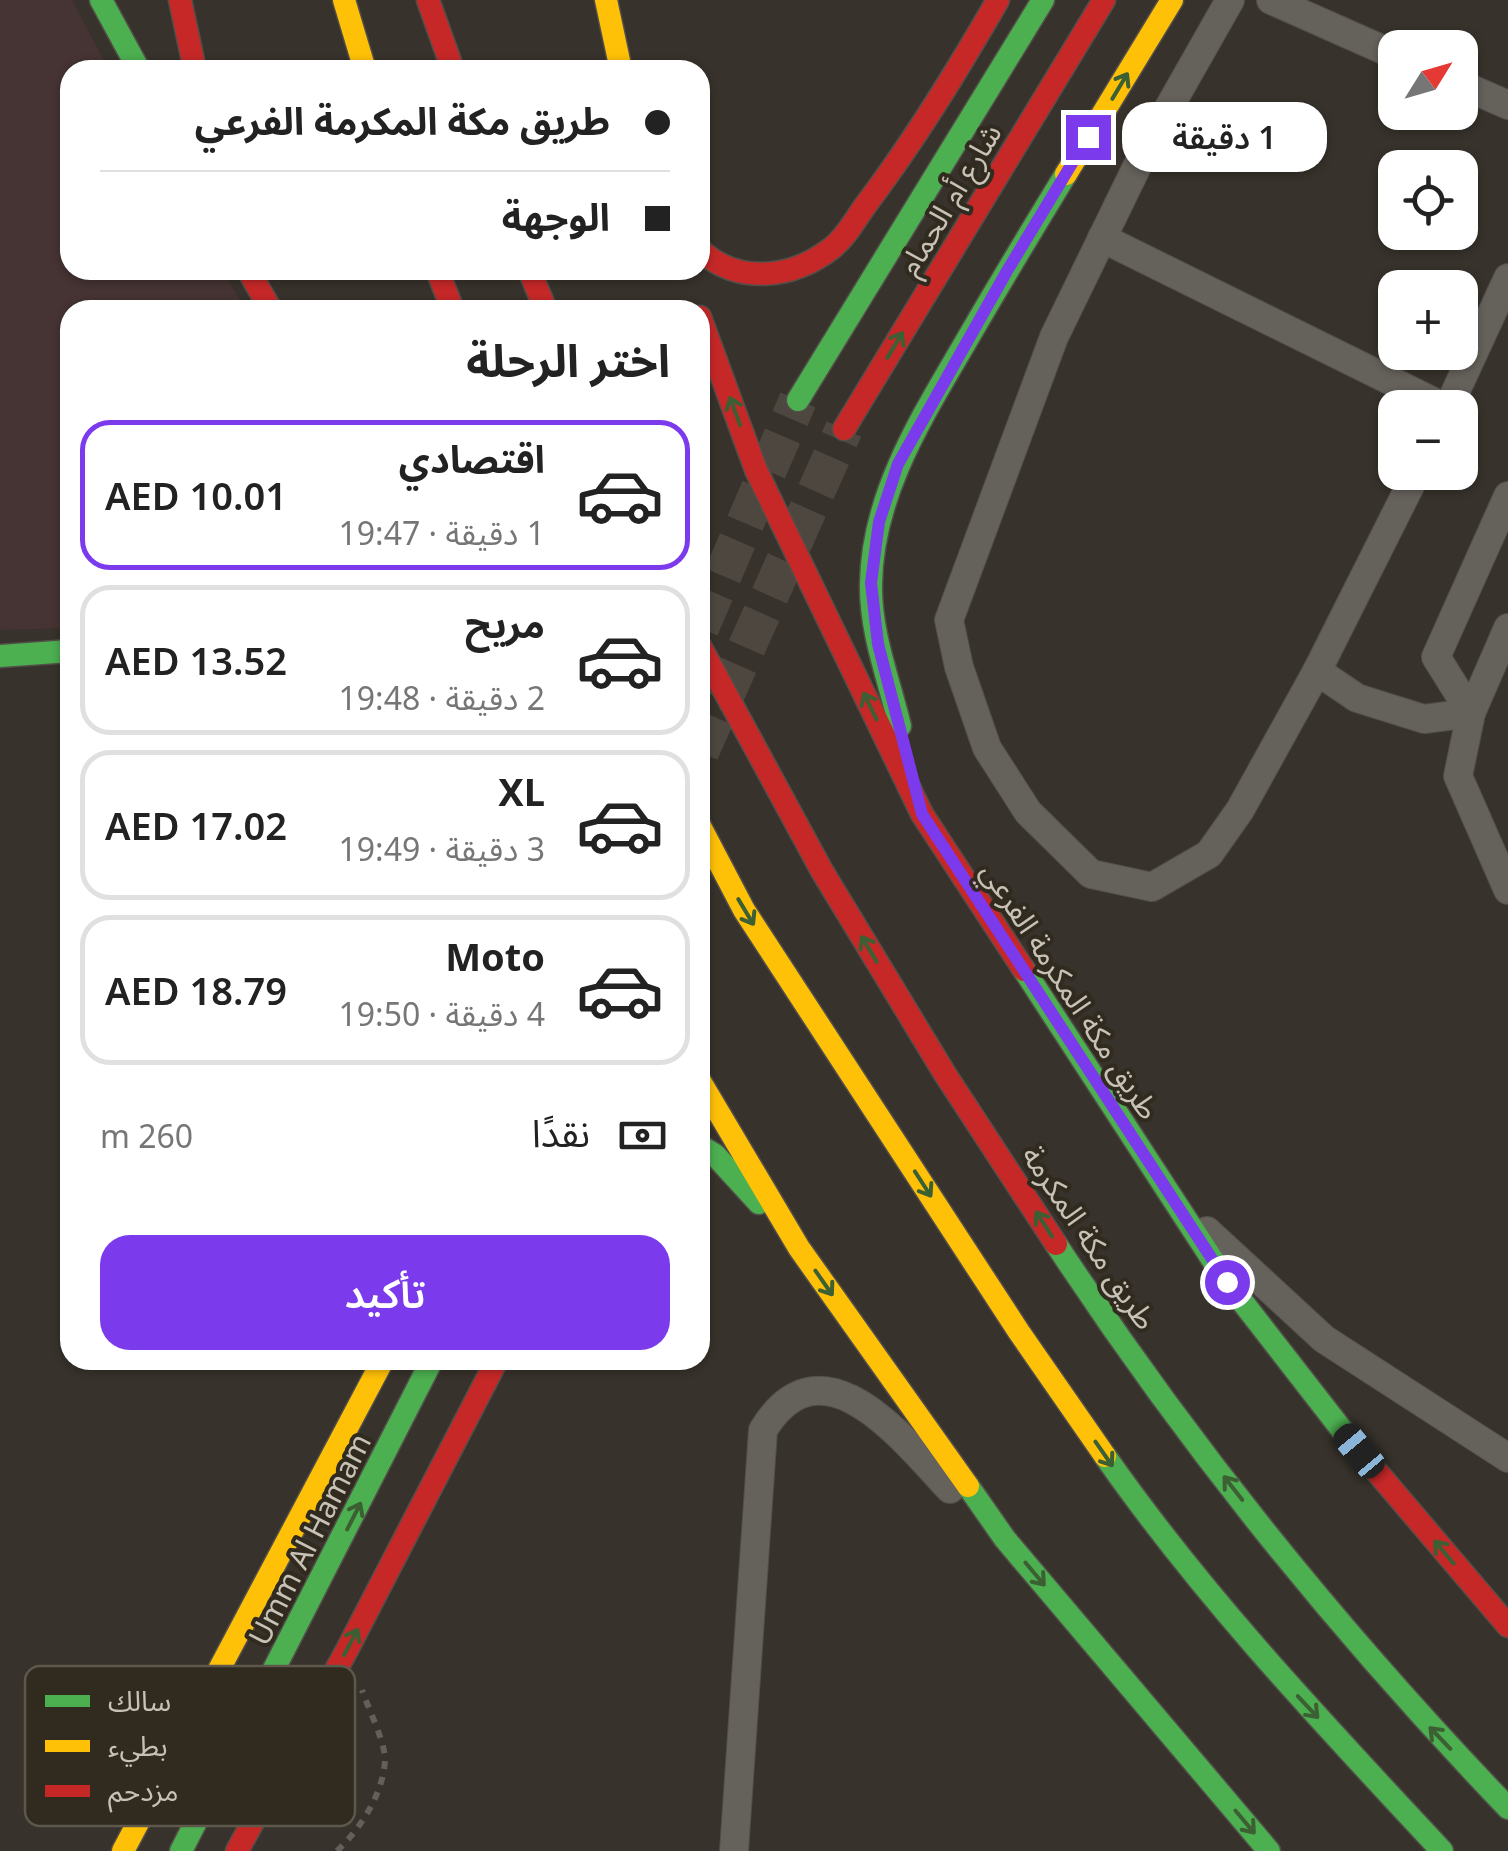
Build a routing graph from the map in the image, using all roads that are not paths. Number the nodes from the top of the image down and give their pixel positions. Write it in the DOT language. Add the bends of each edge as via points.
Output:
graph roads {
  1 [pos="102,0"];
  2 [pos="180,0"];
  3 [pos="344,0"];
  4 [pos="428,0"];
  5 [pos="606,0"];
  6 [pos="998,0"];
  7 [pos="1043,0"];
  8 [pos="1104,0"];
  9 [pos="1172,0"];
  10 [pos="1230,0"];
  11 [pos="1270,0"];
  12 [pos="1378,48"];
  13 [pos="135,60"];
  14 [pos="193,60"];
  15 [pos="362,60"];
  16 [pos="449,60"];
  17 [pos="619,60"];
  18 [pos="1478,92"];
  19 [pos="1508,105"];
  20 [pos="1102,238"];
  21 [pos="710,262"];
  22 [pos="1508,278"];
  23 [pos="710,344"];
  24 [pos="1410,390"];
  25 [pos="1455,390"];
  26 [pos="798,400"];
  27 [pos="844,429"];
  28 [pos="1408,490"];
  29 [pos="1508,496"];
  30 [pos="1508,628"];
  31 [pos="60,652"];
  32 [pos="0,656"];
  33 [pos="710,664"];
  34 [pos="1318,671"];
  35 [pos="1471,713"];
  36 [pos="922,814"];
  37 [pos="710,845"];
  38 [pos="1508,890"];
  39 [pos="710,1097"];
  40 [pos="710,1151"];
  41 [pos="1172,1200"];
  42 [pos="799,1248"];
  43 [pos="378,1370"];
  44 [pos="427,1370"];
  45 [pos="492,1370"];
  46 [pos="1508,1458"];
  47 [pos="1005,1539"];
  48 [pos="1508,1626"];
  49 [pos="221,1666"];
  50 [pos="278,1666"];
  51 [pos="338,1666"];
  52 [pos="1508,1808"];
  53 [pos="136,1826"];
  54 [pos="193,1826"];
  55 [pos="251,1826"];
  56 [pos="123,1851"];
  57 [pos="180,1851"];
  58 [pos="237,1851"];
  59 [pos="734,1851"];
  60 [pos="1269,1851"];
  61 [pos="1442,1851"];
  1 -- 13 [label="main road"];
  2 -- 14 [label="main road"];
  3 -- 15 [label="main road"];
  4 -- 16 [label="main road"];
  5 -- 17 [label="main road"];
  6 -- 21 [label="main road" via="899,164 832,248 757,278"];
  7 -- 26 [label="main road, شارع أم الحمام"];
  27 -- 8 [label="main road, شارع أم الحمام, one-way"];
  36 -- 9 [label="main road, one-way" via="878,644 871,583 879,522 898,464 951,368"];
  10 -- 20 [label="street"];
  11 -- 12 [label="street"];
  18 -- 19 [label="street"];
  20 -- 24 [label="street"];
  20 -- 34 [label="street" via="1054,337 949,620 987,748 1028,812 1092,874 1152,887 1209,854"];
  22 -- 25 [label="street"];
  36 -- 23 [label="main road, طريق مكة المكرمة الفرعي, one-way" via="756,470"];
  28 -- 34 [label="street"];
  29 -- 35 [label="street" via="1436,657"];
  30 -- 35 [label="street"];
  31 -- 32 [label="main road"];
  52 -- 33 [label="main road, طريق مكة المكرمة, one-way" via="1412,1708 1228,1483 1098,1306 822,871"];
  34 -- 35 [label="street" via="1358,698 1424,720"];
  35 -- 38 [label="street" via="1458,776"];
  36 -- 41 [label="main road, طريق مكة المكرمة الفرعي"];
  37 -- 61 [label="main road, one-way" via="744,910 1144,1510 1264,1660"];
  39 -- 42 [label="main road"];
  40 -- 42 [label="main road"];
  41 -- 46 [label="street" via="1324,1339"];
  48 -- 41 [label="main road, طريق مكة المكرمة الفرعي, one-way" via="1336,1424"];
  42 -- 47 [label="main road, one-way"];
  43 -- 49 [label="main road"];
  50 -- 44 [label="main road, Umm Al Hamam, one-way"];
  51 -- 45 [label="main road, one-way"];
  47 -- 59 [label="street" via="888,1423 856,1402 832,1390 806,1390 777,1408 763,1430"];
  47 -- 60 [label="main road, one-way"];
  53 -- 56 [label="main road"];
  57 -- 54 [label="main road, Umm Al Hamam, one-way"];
  58 -- 55 [label="main road, one-way"];
}
